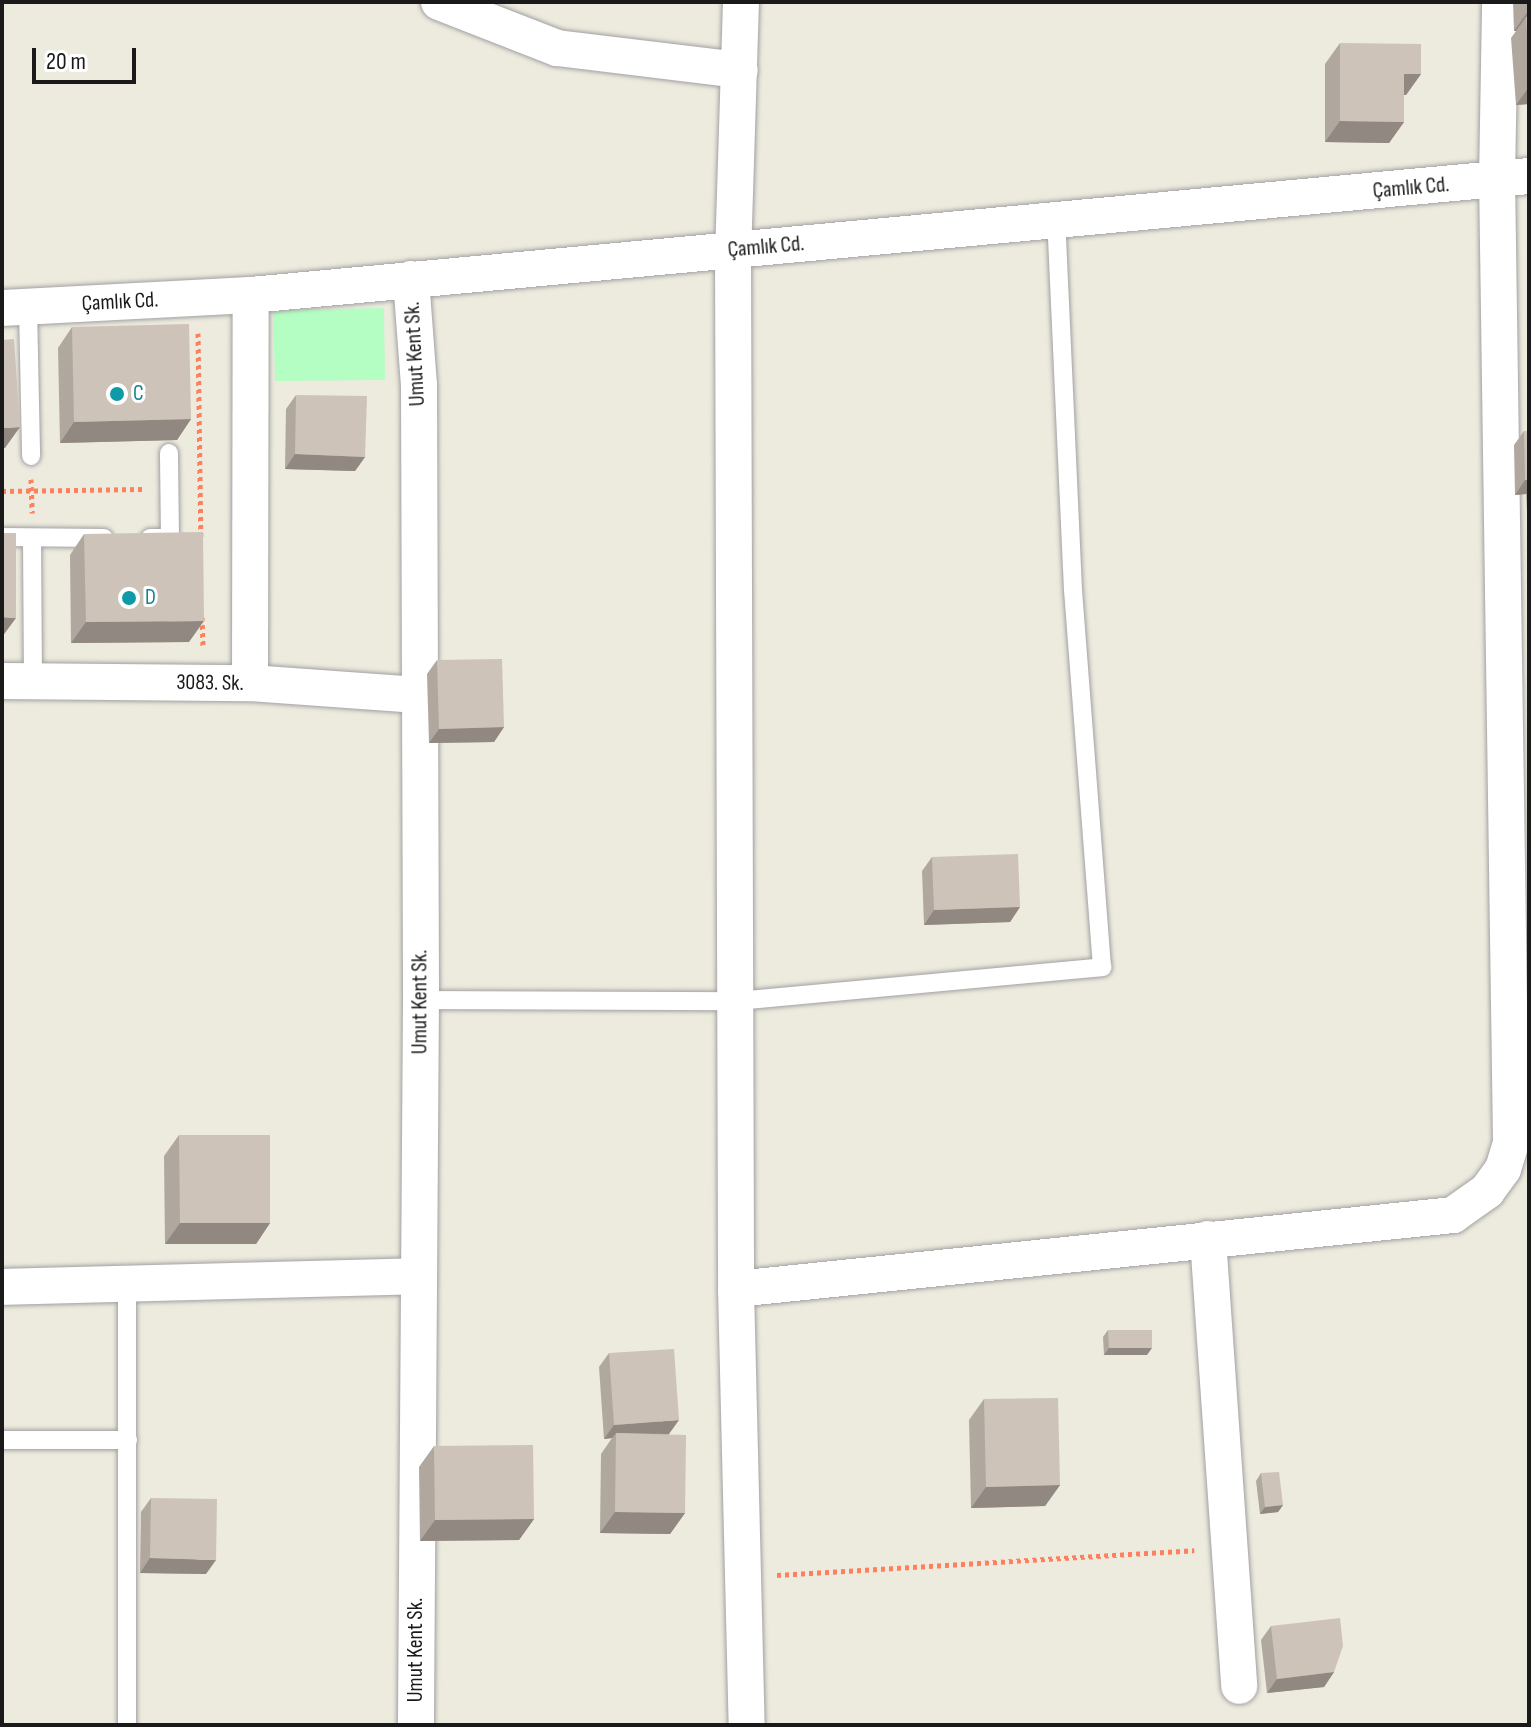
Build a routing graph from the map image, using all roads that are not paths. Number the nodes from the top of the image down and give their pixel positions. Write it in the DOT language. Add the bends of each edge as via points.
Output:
graph roads {
  1 [pos="439,2"];
  2 [pos="741,2"];
  3 [pos="1500,2"];
  4 [pos="740,70"];
  5 [pos="1513,178"];
  6 [pos="1056,220"];
  7 [pos="733,250"];
  8 [pos="411,279"];
  9 [pos="251,295"];
  10 [pos="15,308"];
  11 [pos="169,453"];
  12 [pos="31,456"];
  13 [pos="2,537"];
  14 [pos="32,538"];
  15 [pos="1516,616"];
  16 [pos="17,681"];
  17 [pos="250,683"];
  18 [pos="418,695"];
  19 [pos="421,1000"];
  20 [pos="738,1001"];
  21 [pos="1208,1239"];
  22 [pos="418,1276"];
  23 [pos="127,1284"];
  24 [pos="2,1287"];
  25 [pos="736,1289"];
  26 [pos="2,1440"];
  27 [pos="128,1440"];
  28 [pos="1239,1686"];
  29 [pos="127,1725"];
  30 [pos="416,1725"];
  31 [pos="747,1725"];
  1 -- 4 [label="street" via="557,48"];
  2 -- 4 [label="street"];
  3 -- 5 [label="street"];
  4 -- 7 [label="street"];
  5 -- 6 [label="street, Çamlık Cd."];
  5 -- 15 [label="street"];
  6 -- 7 [label="street, Çamlık Cd."];
  6 -- 20 [label="lane" via="1073,590 1102,967"];
  7 -- 8 [label="street, Çamlık Cd."];
  7 -- 20 [label="street"];
  8 -- 9 [label="street, Çamlık Cd."];
  8 -- 18 [label="street, Umut Kent Sk." via="419,385"];
  9 -- 10 [label="street, Çamlık Cd."];
  9 -- 17 [label="street"];
  10 -- 12 [label="lane"];
  11 -- 14 [label="lane" via="170,538"];
  13 -- 14 [label="lane"];
  14 -- 16 [label="lane"];
  15 -- 21 [label="street" via="1511,1142 1503,1169 1480,1198 1453,1215"];
  16 -- 17 [label="street, 3083. Sk."];
  17 -- 18 [label="street, 3083. Sk."];
  18 -- 19 [label="street, Umut Kent Sk."];
  19 -- 20 [label="lane"];
  19 -- 22 [label="street, Umut Kent Sk."];
  20 -- 25 [label="street"];
  21 -- 25 [label="street"];
  21 -- 28 [label="street"];
  22 -- 23 [label="street"];
  22 -- 30 [label="street, Umut Kent Sk."];
  23 -- 24 [label="street"];
  23 -- 27 [label="lane"];
  25 -- 31 [label="street"];
  26 -- 27 [label="lane"];
  27 -- 29 [label="lane"];
}
